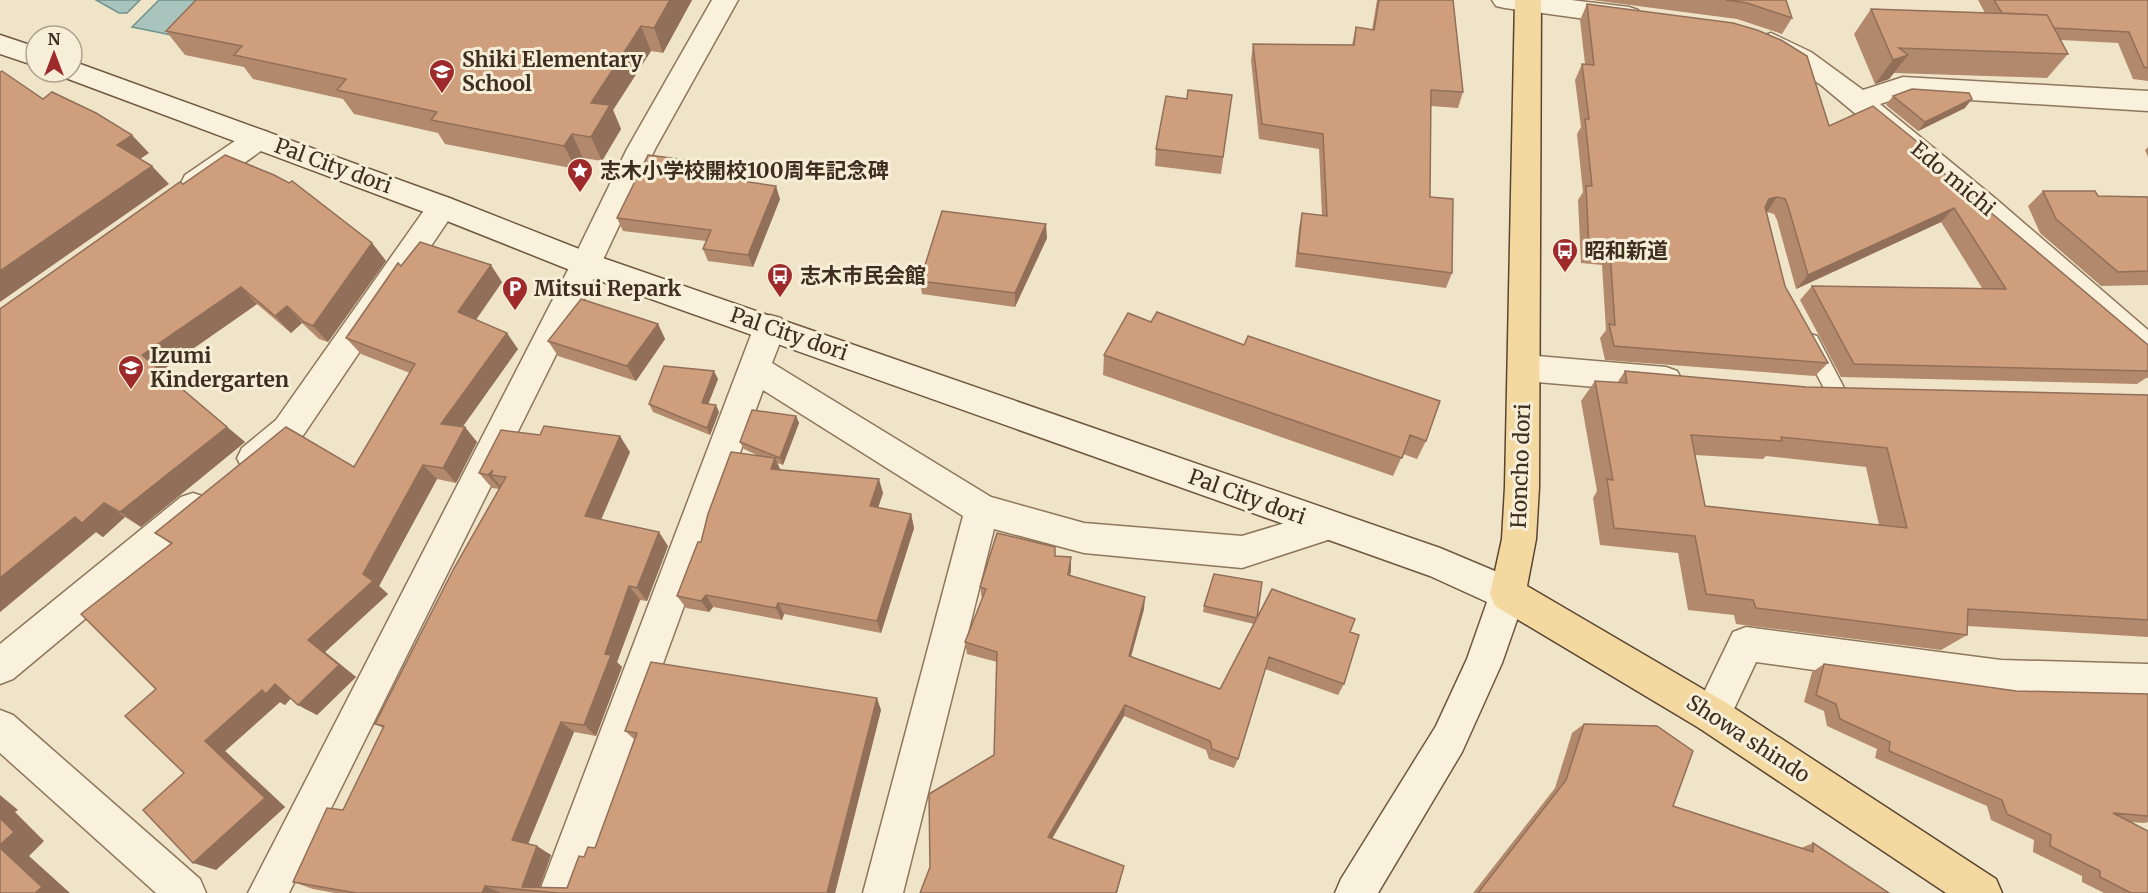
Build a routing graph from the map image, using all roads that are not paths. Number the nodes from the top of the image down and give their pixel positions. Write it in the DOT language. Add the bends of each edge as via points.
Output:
graph roads {
  1 [pos="725,0"];
  2 [pos="1520,1"];
  3 [pos="1653,19"];
  4 [pos="1743,31"];
  5 [pos="0,44"];
  6 [pos="24,53"];
  7 [pos="84,74"];
  8 [pos="2148,101"];
  9 [pos="1858,102"];
  10 [pos="258,139"];
  11 [pos="172,199"];
  12 [pos="442,207"];
  13 [pos="586,264"];
  14 [pos="770,327"];
  15 [pos="1803,329"];
  16 [pos="2148,349"];
  17 [pos="1525,368"];
  18 [pos="755,369"];
  19 [pos="1694,383"];
  20 [pos="1835,392"];
  21 [pos="982,510"];
  22 [pos="1328,525"];
  23 [pos="1508,594"];
  24 [pos="0,667"];
  25 [pos="2148,682"];
  26 [pos="1712,715"];
  27 [pos="0,729"];
  28 [pos="186,893"];
  29 [pos="268,893"];
  30 [pos="559,893"];
  31 [pos="884,893"];
  32 [pos="1355,893"];
  33 [pos="1982,893"];
  1 -- 13 [label="street" via="641,149"];
  2 -- 3 [label="street"];
  2 -- 17 [label="main road, Honcho dori"];
  4 -- 9 [label="street, Edo michi" via="1777,44"];
  5 -- 6 [label="street"];
  7 -- 10 [label="street, Pal City dori"];
  8 -- 9 [label="street" via="1903,86"];
  9 -- 16 [label="street, Edo michi" via="2025,239"];
  10 -- 11 [label="street"];
  10 -- 12 [label="street, Pal City dori"];
  12 -- 13 [label="street, Pal City dori"];
  12 -- 24 [label="street" via="288,429"];
  13 -- 14 [label="street, Pal City dori"];
  13 -- 29 [label="street"];
  14 -- 18 [label="street"];
  14 -- 22 [label="street, Pal City dori"];
  15 -- 20 [label="lane"];
  17 -- 19 [label="street"];
  17 -- 23 [label="main road, Honcho dori" via="1519,539"];
  18 -- 21 [label="street"];
  18 -- 30 [label="street"];
  21 -- 22 [label="street" via="1084,538 1242,552"];
  21 -- 31 [label="street"];
  22 -- 23 [label="street, Pal City dori" via="1440,564"];
  23 -- 26 [label="main road, Showa shindo"];
  23 -- 32 [label="street, Honcho dori" via="1484,663 1449,739"];
  25 -- 26 [label="street" via="2001,678 1746,644"];
  26 -- 33 [label="main road, Showa shindo"];
  27 -- 28 [label="street"];
}
